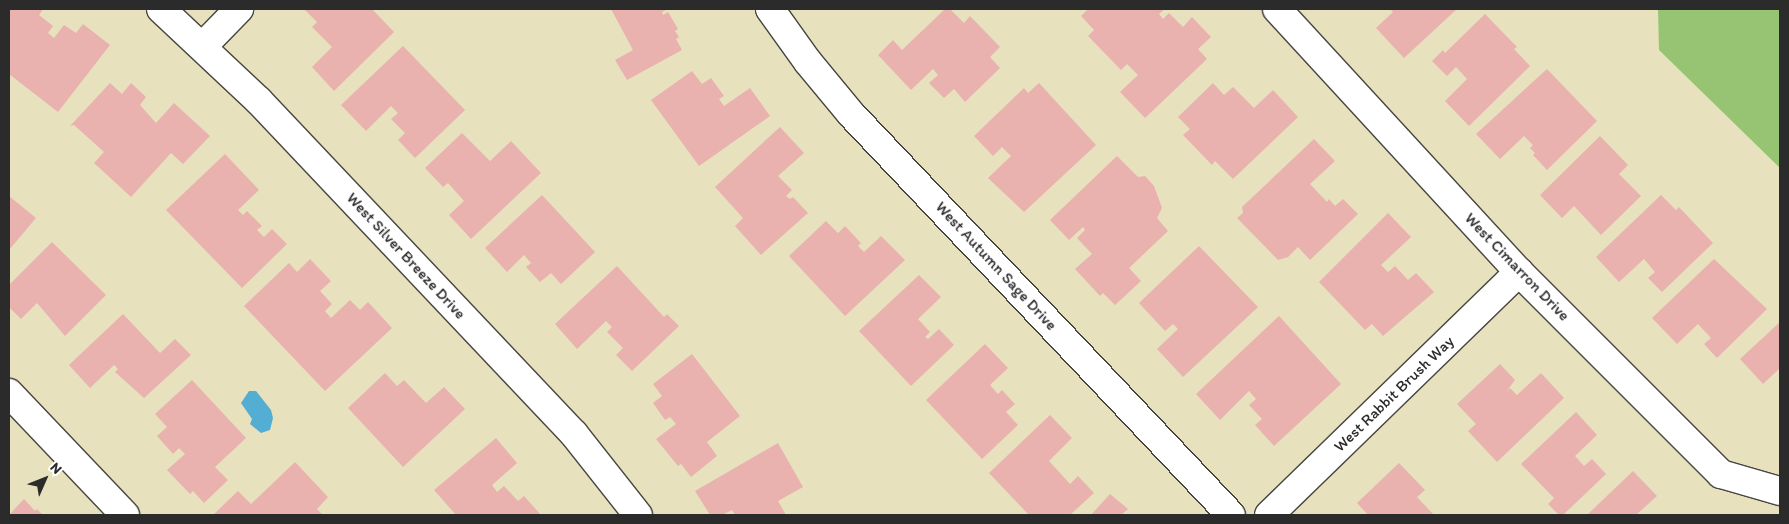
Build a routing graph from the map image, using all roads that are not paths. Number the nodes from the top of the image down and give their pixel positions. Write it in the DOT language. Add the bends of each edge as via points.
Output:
graph roads {
  1 [pos="161,9"];
  2 [pos="238,9"];
  3 [pos="770,9"];
  4 [pos="1279,9"];
  5 [pos="203,46"];
  6 [pos="1519,272"];
  7 [pos="9,393"];
  8 [pos="1780,491"];
  9 [pos="126,515"];
  10 [pos="638,515"];
  11 [pos="1231,515"];
  12 [pos="1269,515"];
  1 -- 5 [label="street, West Silver Breeze Drive"];
  2 -- 5 [label="street"];
  3 -- 11 [label="street, West Autumn Sage Drive" via="851,114"];
  4 -- 6 [label="street, West Cimarron Drive"];
  5 -- 10 [label="street, West Silver Breeze Drive" via="574,434 625,494"];
  6 -- 8 [label="street, West Cimarron Drive" via="1722,474"];
  6 -- 12 [label="street, West Rabbit Brush Way"];
  7 -- 9 [label="street"];
}
